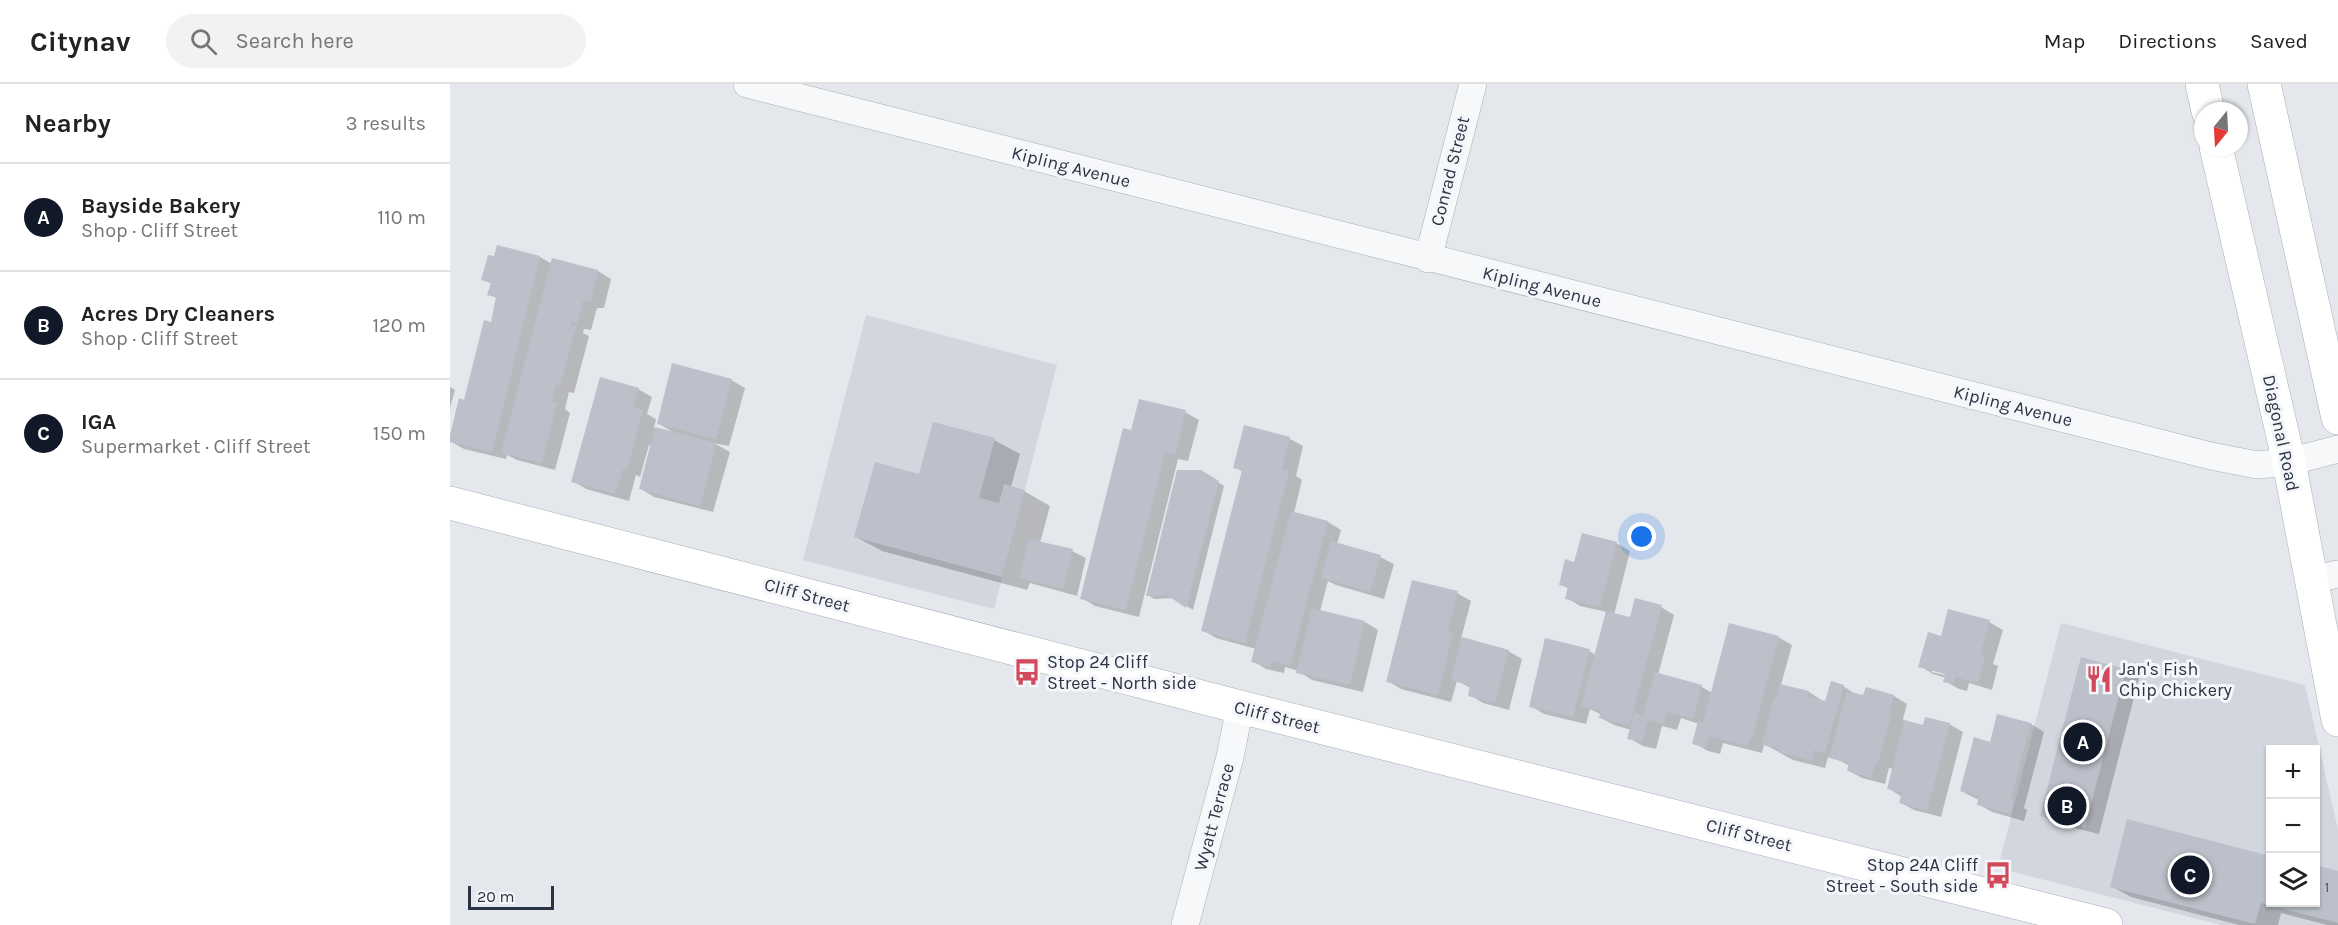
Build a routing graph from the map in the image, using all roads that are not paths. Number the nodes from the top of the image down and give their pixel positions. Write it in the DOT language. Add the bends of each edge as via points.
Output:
graph roads {
  1 [pos="747,84"];
  2 [pos="1473,84"];
  3 [pos="2264,84"];
  4 [pos="2218,156"];
  5 [pos="1428,259"];
  6 [pos="2338,418"];
  7 [pos="2338,448"];
  8 [pos="2289,462"];
  9 [pos="450,503"];
  10 [pos="2324,577"];
  11 [pos="1240,707"];
  12 [pos="2338,720"];
  13 [pos="1185,925"];
  14 [pos="2106,925"];
  1 -- 5 [label="street, Kipling Avenue"];
  2 -- 5 [label="street, Conrad Street"];
  3 -- 6 [label="street"];
  4 -- 8 [label="street, Diagonal Road"];
  5 -- 8 [label="street, Kipling Avenue" via="2211,456 2258,465"];
  7 -- 8 [label="street, Kipling Avenue"];
  8 -- 10 [label="street, Diagonal Road"];
  9 -- 11 [label="street, Cliff Street"];
  10 -- 12 [label="street, Diagonal Road"];
  11 -- 13 [label="street, Wyatt Terrace"];
  11 -- 14 [label="street, Cliff Street"];
}
